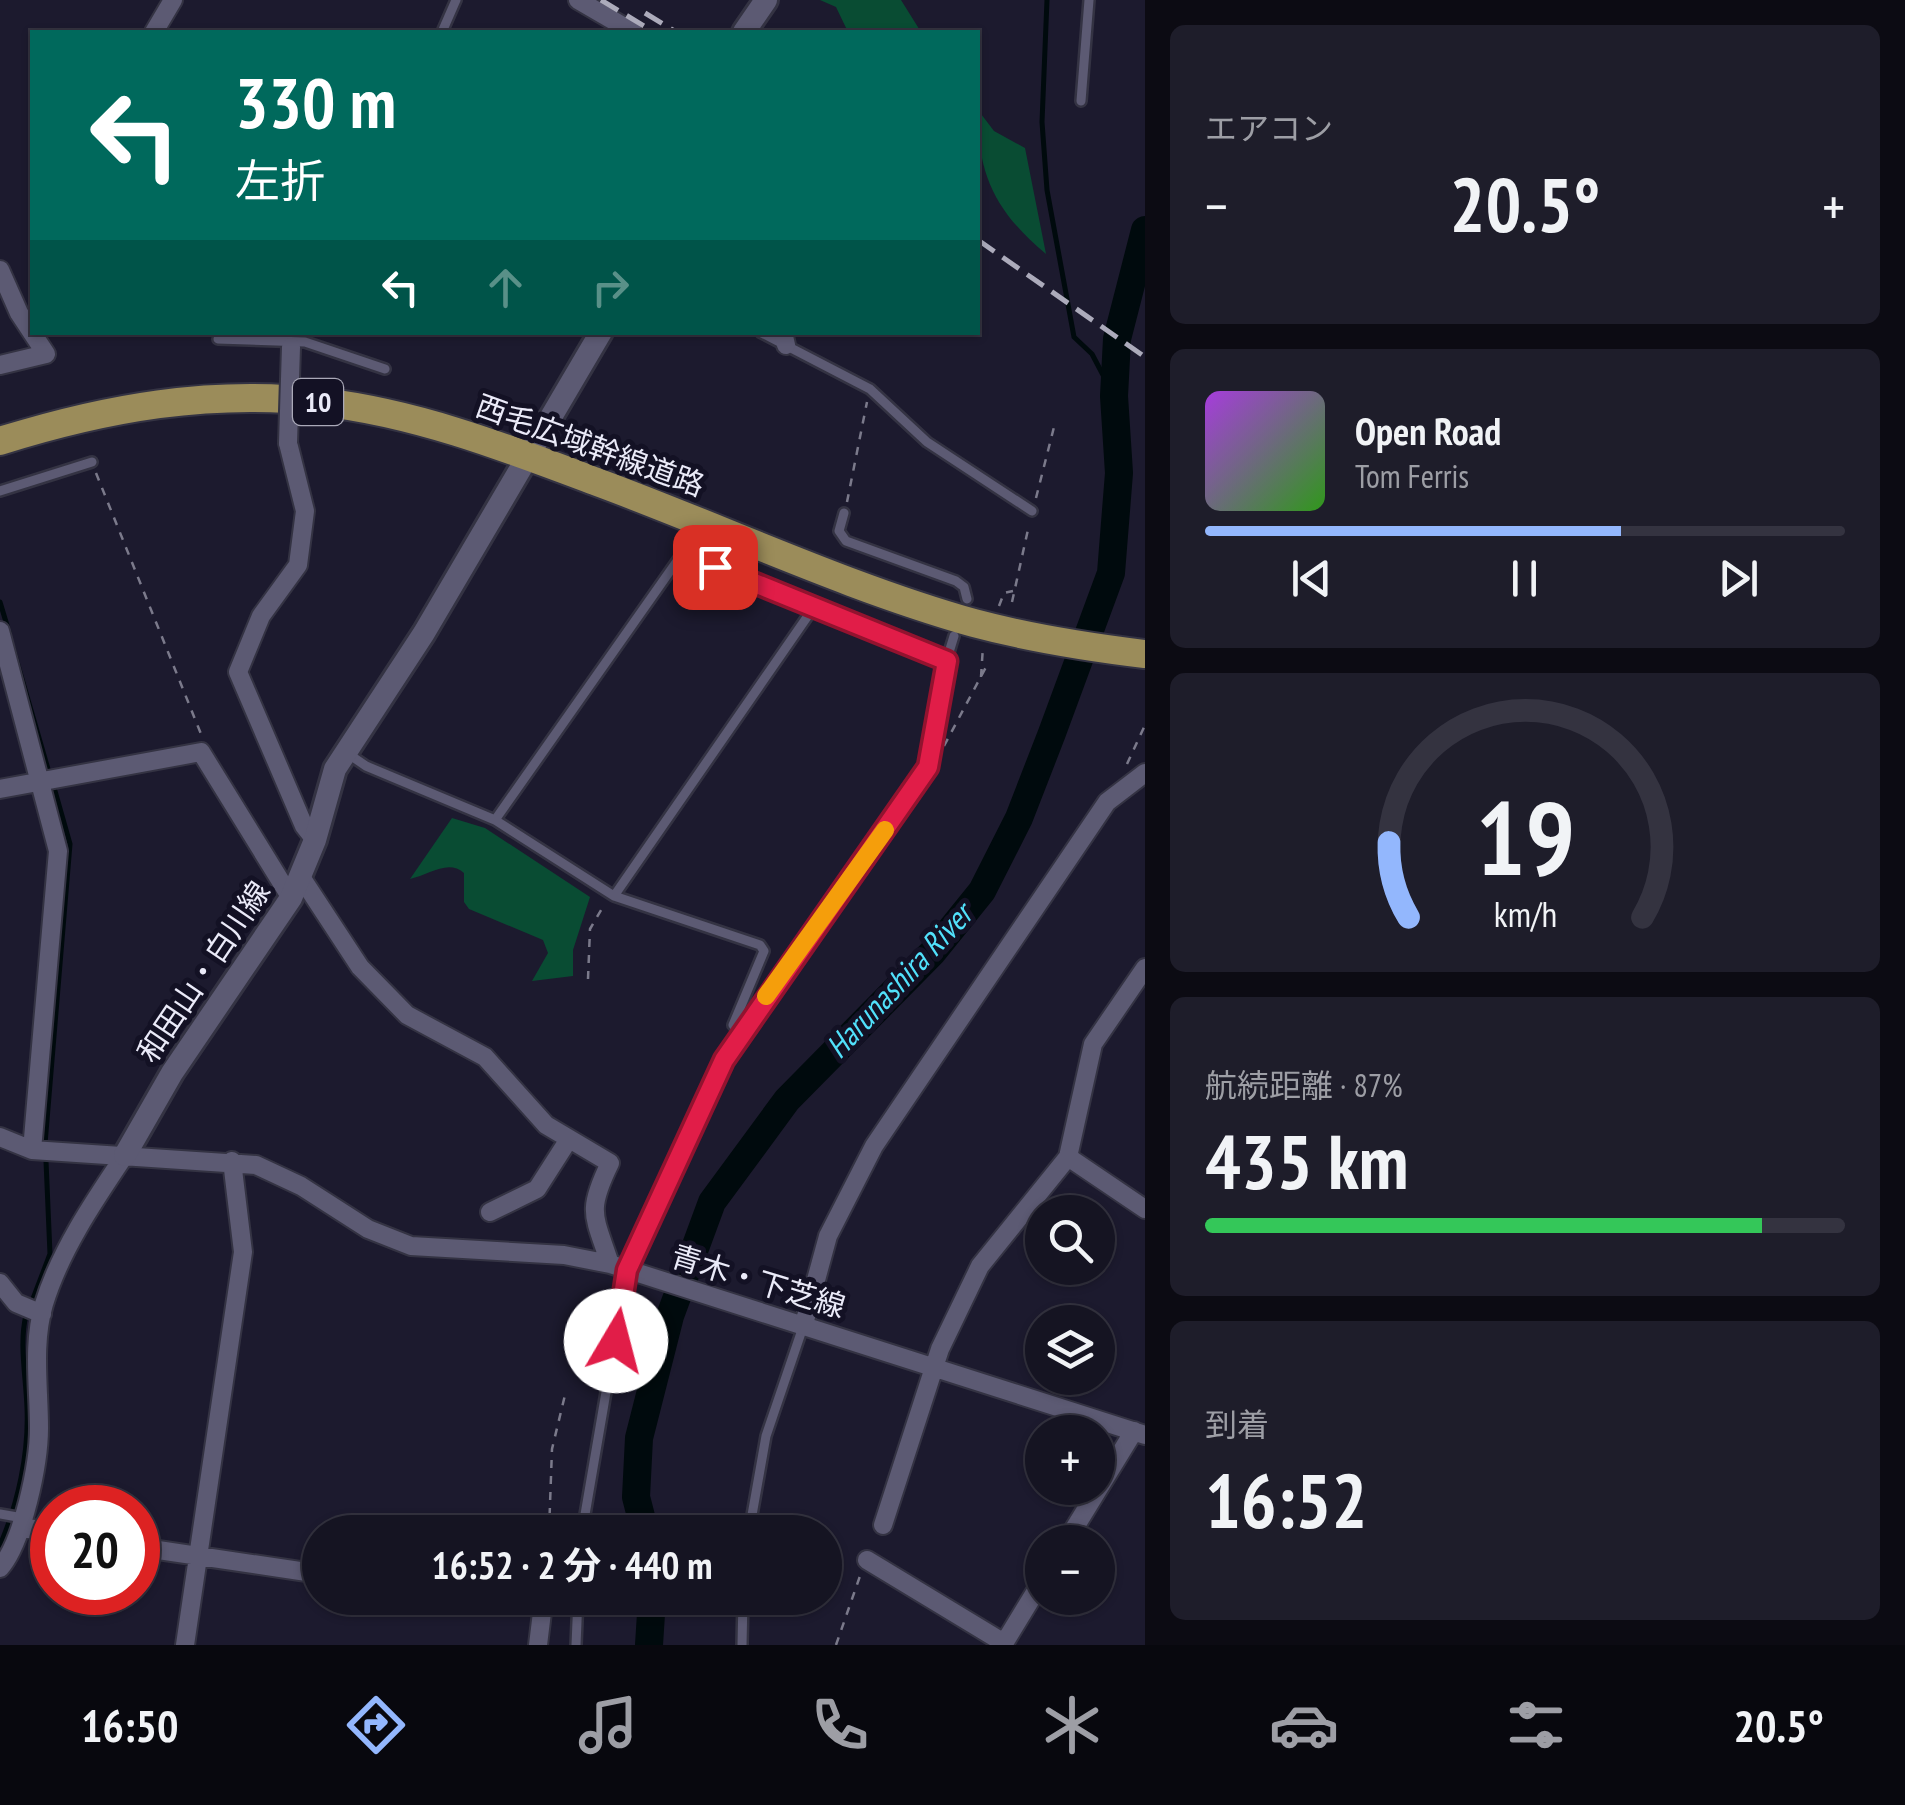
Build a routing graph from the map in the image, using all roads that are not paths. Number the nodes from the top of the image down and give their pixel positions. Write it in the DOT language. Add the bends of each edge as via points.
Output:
graph roads {
  1 [pos="174,0"];
  2 [pos="456,0"];
  3 [pos="578,0"];
  4 [pos="766,0"];
  5 [pos="1089,0"];
  6 [pos="155,30"];
  7 [pos="443,30"];
  8 [pos="630,30"];
  9 [pos="745,30"];
  10 [pos="1082,102"];
  11 [pos="0,270"];
  12 [pos="30,330"];
  13 [pos="33,335"];
  14 [pos="599,335"];
  15 [pos="785,339"];
  16 [pos="218,340"];
  17 [pos="291,340"];
  18 [pos="0,365"];
  19 [pos="385,369"];
  20 [pos="0,441"];
  21 [pos="527,456"];
  22 [pos="92,462"];
  23 [pos="0,491"];
  24 [pos="1032,511"];
  25 [pos="844,513"];
  26 [pos="696,518"];
  27 [pos="682,554"];
  28 [pos="967,599"];
  29 [pos="814,607"];
  30 [pos="0,631"];
  31 [pos="954,636"];
  32 [pos="1145,654"];
  33 [pos="947,661"];
  34 [pos="345,751"];
  35 [pos="1145,774"];
  36 [pos="43,780"];
  37 [pos="0,788"];
  38 [pos="495,820"];
  39 [pos="315,840"];
  40 [pos="296,888"];
  41 [pos="614,896"];
  42 [pos="1145,968"];
  43 [pos="740,1033"];
  44 [pos="0,1137"];
  45 [pos="569,1139"];
  46 [pos="32,1150"];
  47 [pos="125,1155"];
  48 [pos="1068,1158"];
  49 [pos="232,1161"];
  50 [pos="1145,1209"];
  51 [pos="490,1212"];
  52 [pos="627,1270"];
  53 [pos="0,1283"];
  54 [pos="40,1313"];
  55 [pos="796,1322"];
  56 [pos="934,1366"];
  57 [pos="1140,1433"];
  58 [pos="0,1514"];
  59 [pos="585,1515"];
  60 [pos="752,1515"];
  61 [pos="22,1521"];
  62 [pos="30,1524"];
  63 [pos="883,1525"];
  64 [pos="1078,1525"];
  65 [pos="160,1551"];
  66 [pos="197,1558"];
  67 [pos="867,1560"];
  68 [pos="0,1568"];
  69 [pos="302,1572"];
  70 [pos="1025,1609"];
  71 [pos="542,1615"];
  72 [pos="577,1615"];
  73 [pos="743,1615"];
  74 [pos="1004,1644"];
  75 [pos="185,1645"];
  76 [pos="538,1645"];
  77 [pos="576,1645"];
  78 [pos="742,1645"];
  1 -- 6 [label="street"];
  2 -- 7 [label="lane"];
  3 -- 8 [label="street"];
  4 -- 9 [label="street"];
  5 -- 10 [label="lane"];
  11 -- 12 [label="street"];
  13 -- 18 [label="street" via="46,354"];
  14 -- 21 [label="street, 和田山・白川線"];
  15 -- 24 [label="lane" via="870,389 926,442"];
  16 -- 17 [label="lane"];
  17 -- 19 [label="lane"];
  17 -- 39 [label="street, bridge" via="288,443 305,511 298,565 261,616 238,682"];
  20 -- 21 [label="main road, 西毛広域幹線道路 / 10" via="152,404 271,398 391,414"];
  21 -- 26 [label="main road, 西毛広域幹線道路 / 10"];
  21 -- 34 [label="street, 和田山・白川線" via="424,633"];
  22 -- 23 [label="lane"];
  25 -- 28 [label="lane" via="839,531 846,541 956,581"];
  26 -- 27 [label="lane"];
  26 -- 32 [label="main road, 西毛広域幹線道路 / 10" via="996,629"];
  27 -- 29 [label="lane"];
  27 -- 38 [label="lane"];
  29 -- 33 [label="lane"];
  29 -- 41 [label="lane"];
  30 -- 36 [label="street"];
  31 -- 33 [label="lane"];
  33 -- 43 [label="lane" via="928,767"];
  34 -- 38 [label="lane"];
  34 -- 39 [label="street, 和田山・白川線" via="324,794"];
  35 -- 55 [label="street" via="1107,802 886,1125 828,1236"];
  36 -- 37 [label="street"];
  36 -- 40 [label="street" via="202,752"];
  36 -- 46 [label="street" via="58,851"];
  38 -- 41 [label="lane"];
  39 -- 40 [label="street, 和田山・白川線"];
  40 -- 45 [label="street" via="407,1015 485,1057 546,1125"];
  40 -- 47 [label="street, 和田山・白川線"];
  41 -- 43 [label="lane" via="760,945 764,951 733,1025"];
  42 -- 48 [label="street" via="1093,1044"];
  43 -- 52 [label="lane"];
  44 -- 46 [label="street, 青木・下芝線"];
  45 -- 51 [label="street" via="537,1189"];
  45 -- 52 [label="street" via="610,1163 592,1210"];
  46 -- 47 [label="street, 青木・下芝線"];
  47 -- 49 [label="street, 青木・下芝線"];
  47 -- 54 [label="street, 和田山・白川線" via="84,1215"];
  48 -- 50 [label="street"];
  48 -- 56 [label="street" via="980,1266"];
  49 -- 52 [label="street, 青木・下芝線" via="284,1177 368,1229 411,1246 564,1255"];
  49 -- 66 [label="street" via="243,1252"];
  52 -- 55 [label="street, 青木・下芝線"];
  52 -- 59 [label="lane"];
  53 -- 54 [label="street" via="19,1304"];
  54 -- 61 [label="street, 和田山・白川線" via="39,1434"];
  55 -- 56 [label="street, 青木・下芝線"];
  55 -- 60 [label="lane"];
  56 -- 57 [label="street, 青木・下芝線"];
  56 -- 63 [label="street"];
  57 -- 64 [label="street"];
  58 -- 61 [label="lane"];
  61 -- 62 [label="street"];
  61 -- 68 [label="street, 和田山・白川線"];
  65 -- 66 [label="street"];
  66 -- 69 [label="street"];
  66 -- 75 [label="street"];
  67 -- 74 [label="street"];
  70 -- 74 [label="street"];
  71 -- 76 [label="street"];
  72 -- 77 [label="lane"];
  73 -- 78 [label="lane"];
}
